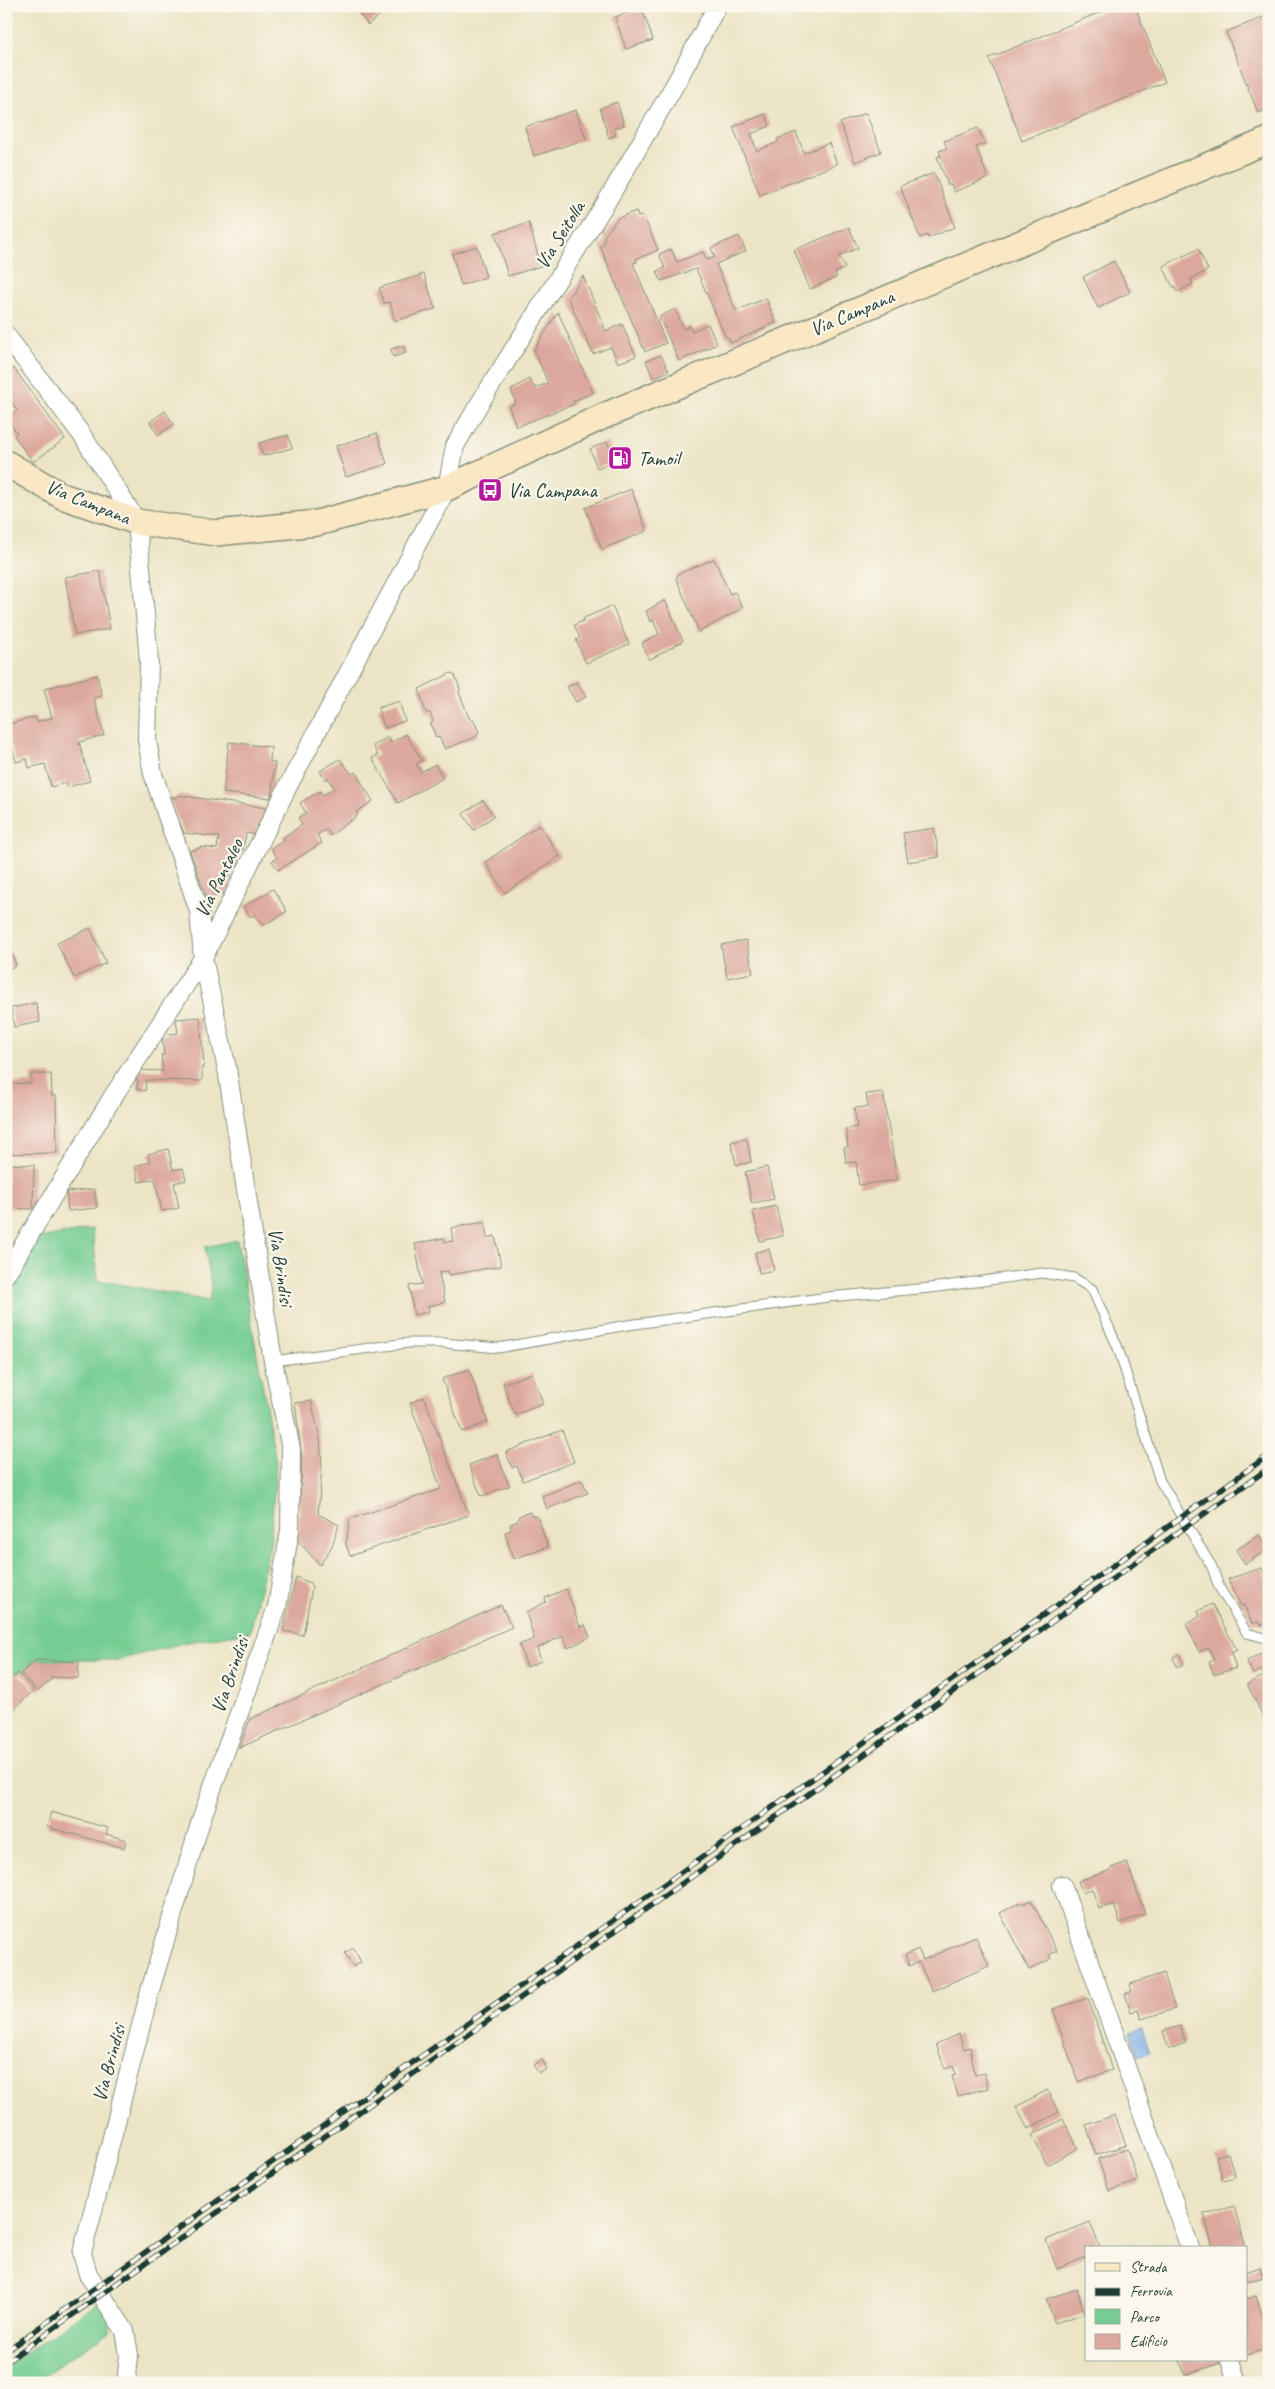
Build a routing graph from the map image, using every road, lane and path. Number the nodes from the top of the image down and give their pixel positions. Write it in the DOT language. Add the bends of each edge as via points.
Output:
graph roads {
  1 [pos="717,6"];
  2 [pos="1269,140"];
  3 [pos="6,335"];
  4 [pos="6,463"];
  5 [pos="447,488"];
  6 [pos="137,522"];
  7 [pos="203,958"];
  8 [pos="6,1274"];
  9 [pos="273,1361"];
  10 [pos="1269,1639"];
  11 [pos="1062,1885"];
  12 [pos="1189,2246"];
  13 [pos="1231,2362"];
  14 [pos="126,2383"];
  15 [pos="1238,2383"];
  1 -- 5 [label="street, Via Seitolla" via="612,192 455,446"];
  2 -- 5 [label="main road, Via Campana" via="604,416"];
  3 -- 6 [label="street" via="82,435"];
  4 -- 6 [label="main road, Via Campana" via="62,496"];
  5 -- 6 [label="main road, Via Campana" via="308,524 216,533"];
  5 -- 7 [label="street, Via Pantaleo" via="288,786"];
  6 -- 7 [label="street, Via Brindisi" via="149,661 147,740 153,774 199,911"];
  7 -- 8 [label="street, Via Pantaleo" via="112,1098"];
  7 -- 9 [label="street, Via Brindisi" via="228,1069"];
  9 -- 10 [label="lane" via="408,1343 498,1348 628,1325 828,1297 1042,1273 1074,1278 1092,1289 1118,1348 1160,1481 1247,1633"];
  9 -- 14 [label="street, Via Brindisi" via="291,1449 290,1530 277,1607 202,1817 151,1986 82,2253 88,2274 125,2331 129,2355"];
  11 -- 12 [label="street"];
  13 -- 15 [label="street"];
}
